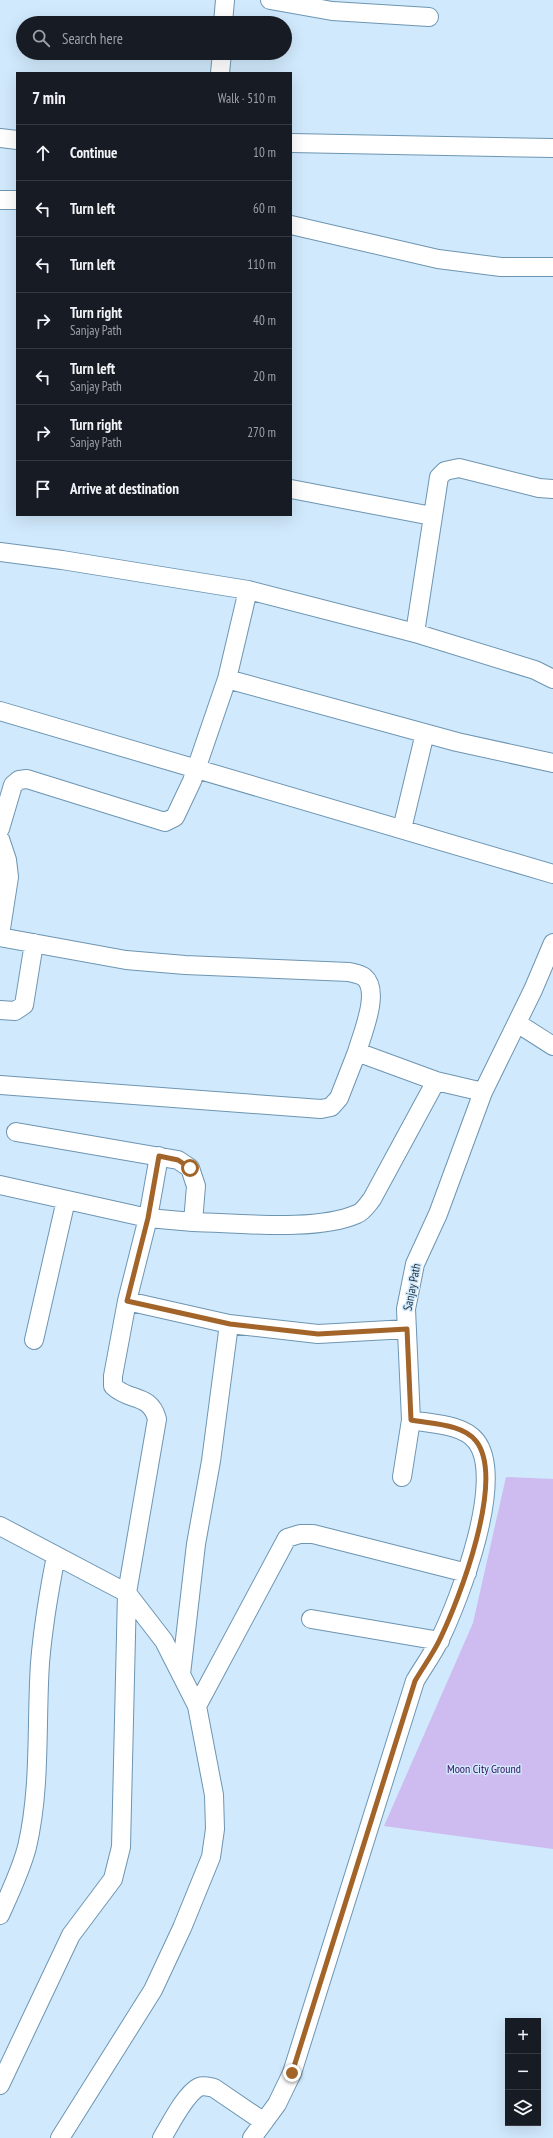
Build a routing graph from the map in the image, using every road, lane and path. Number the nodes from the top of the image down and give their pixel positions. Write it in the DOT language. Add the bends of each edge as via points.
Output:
graph roads {
  1 [pos="225,0"];
  2 [pos="270,0"];
  3 [pos="224,16"];
  4 [pos="429,17"];
  5 [pos="221,60"];
  6 [pos="220,72"];
  7 [pos="0,138"];
  8 [pos="16,140"];
  9 [pos="292,143"];
  10 [pos="553,148"];
  11 [pos="0,200"];
  12 [pos="16,200"];
  13 [pos="292,226"];
  14 [pos="553,267"];
  15 [pos="553,488"];
  16 [pos="292,489"];
  17 [pos="432,516"];
  18 [pos="0,552"];
  19 [pos="248,590"];
  20 [pos="415,633"];
  21 [pos="227,679"];
  22 [pos="553,679"];
  23 [pos="0,711"];
  24 [pos="425,733"];
  25 [pos="553,763"];
  26 [pos="196,768"];
  27 [pos="0,829"];
  28 [pos="402,829"];
  29 [pos="0,839"];
  30 [pos="553,874"];
  31 [pos="0,936"];
  32 [pos="34,943"];
  33 [pos="553,943"];
  34 [pos="0,1010"];
  35 [pos="517,1023"];
  36 [pos="553,1046"];
  37 [pos="357,1052"];
  38 [pos="436,1081"];
  39 [pos="0,1085"];
  40 [pos="484,1092"];
  41 [pos="16,1132"];
  42 [pos="159,1156"];
  43 [pos="0,1185"];
  44 [pos="66,1200"];
  45 [pos="148,1218"];
  46 [pos="193,1222"];
  47 [pos="127,1301"];
  48 [pos="230,1324"];
  49 [pos="407,1329"];
  50 [pos="34,1340"];
  51 [pos="411,1420"];
  52 [pos="402,1477"];
  53 [pos="0,1526"];
  54 [pos="56,1556"];
  55 [pos="467,1573"];
  56 [pos="127,1593"];
  57 [pos="311,1619"];
  58 [pos="440,1641"];
  59 [pos="181,1674"];
  60 [pos="197,1706"];
  61 [pos="0,1915"];
  62 [pos="0,2085"];
  63 [pos="264,2122"];
  64 [pos="60,2138"];
  65 [pos="162,2138"];
  66 [pos="252,2138"];
  1 -- 3 [label="street"];
  2 -- 4 [label="street" via="332,11"];
  5 -- 6 [label="street"];
  7 -- 8 [label="street"];
  9 -- 10 [label="street"];
  11 -- 12 [label="street"];
  13 -- 14 [label="street" via="438,259 501,267"];
  15 -- 17 [label="street" via="539,488 459,468 445,471 439,477 436,486"];
  16 -- 17 [label="street"];
  17 -- 20 [label="street"];
  18 -- 19 [label="street"];
  19 -- 20 [label="street"];
  19 -- 21 [label="street"];
  20 -- 22 [label="street" via="535,670"];
  21 -- 24 [label="street"];
  21 -- 26 [label="street"];
  23 -- 26 [label="street"];
  24 -- 25 [label="street"];
  24 -- 28 [label="street"];
  26 -- 27 [label="street" via="178,812 175,817 165,822 27,779 19,780 13,785"];
  26 -- 28 [label="street"];
  28 -- 30 [label="street"];
  29 -- 31 [label="street" via="9,877"];
  31 -- 32 [label="street"];
  32 -- 34 [label="street" via="24,1005 15,1011"];
  32 -- 37 [label="street" via="126,960 348,972 363,976 371,986 372,1000"];
  33 -- 35 [label="street, Sanjay Path"];
  35 -- 36 [label="street"];
  35 -- 40 [label="street, Sanjay Path"];
  37 -- 38 [label="street"];
  37 -- 39 [label="street" via="339,1098 331,1107 321,1109"];
  38 -- 40 [label="street"];
  38 -- 46 [label="street" via="372,1199 359,1214 310,1224"];
  40 -- 49 [label="street, Sanjay Path" via="438,1214 415,1264 406,1309"];
  41 -- 42 [label="street"];
  42 -- 45 [label="street"];
  42 -- 46 [label="street" via="178,1160 190,1168 196,1186"];
  43 -- 44 [label="street"];
  44 -- 45 [label="street"];
  44 -- 50 [label="street"];
  45 -- 46 [label="street"];
  45 -- 47 [label="street"];
  47 -- 48 [label="street"];
  47 -- 56 [label="street" via="113,1386 119,1393 147,1402 154,1408 157,1419"];
  48 -- 49 [label="street" via="318,1334"];
  48 -- 59 [label="street" via="211,1461 196,1544"];
  49 -- 51 [label="street, Sanjay Path"];
  51 -- 52 [label="street, Sanjay Path"];
  51 -- 55 [label="street" via="462,1430 476,1442 484,1458 487,1475 486,1496"];
  53 -- 54 [label="street"];
  54 -- 56 [label="street"];
  54 -- 61 [label="street" via="40,1664 37,1781 31,1821 21,1864"];
  55 -- 58 [label="street"];
  55 -- 60 [label="street" via="313,1534 287,1538"];
  56 -- 59 [label="street" via="164,1641"];
  56 -- 62 [label="street" via="121,1847 117,1865 113,1879 71,1935"];
  57 -- 58 [label="street"];
  58 -- 63 [label="street" via="415,1681 292,2073 277,2104"];
  59 -- 60 [label="street"];
  60 -- 64 [label="street" via="214,1795 215,1829 211,1857 153,1990"];
  63 -- 65 [label="street" via="214,2088 198,2087"];
  63 -- 66 [label="street"];
}
